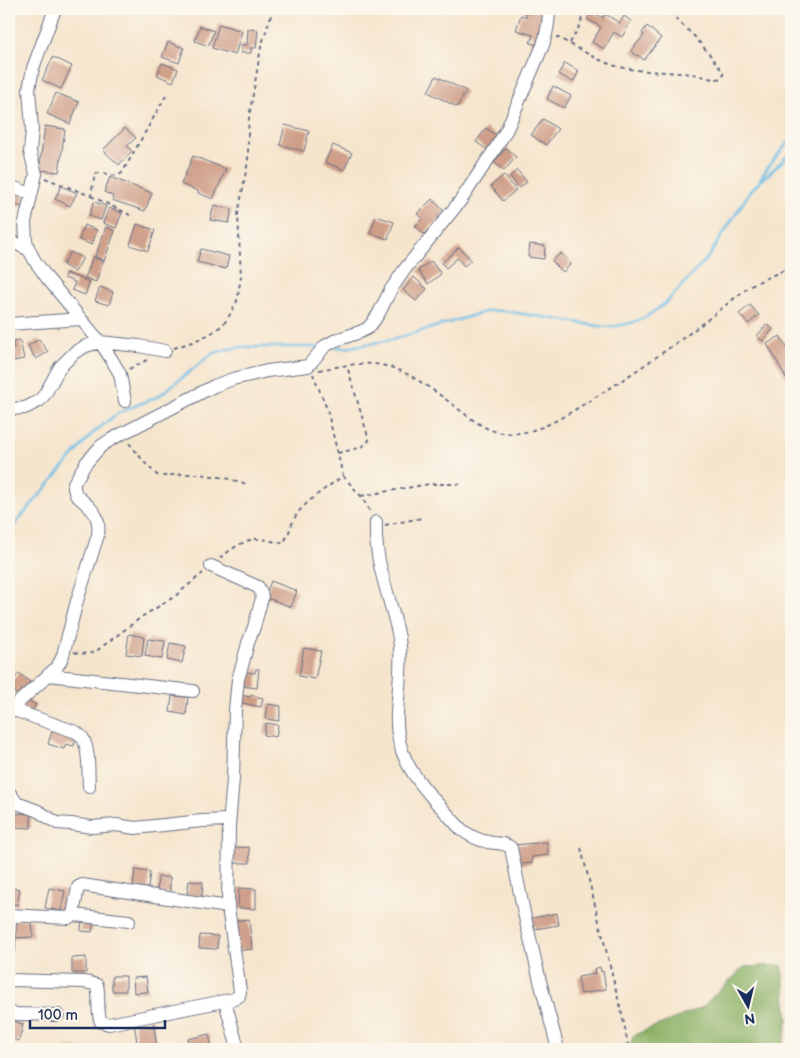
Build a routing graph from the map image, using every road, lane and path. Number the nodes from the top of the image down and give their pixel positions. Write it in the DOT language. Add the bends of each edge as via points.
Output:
graph roads {
  1 [pos="55,9"];
  2 [pos="273,9"];
  3 [pos="549,9"];
  4 [pos="583,9"];
  5 [pos="666,9"];
  6 [pos="547,33"];
  7 [pos="570,44"];
  8 [pos="167,94"];
  9 [pos="36,174"];
  10 [pos="9,186"];
  11 [pos="31,194"];
  12 [pos="91,196"];
  13 [pos="130,215"];
  14 [pos="9,240"];
  15 [pos="29,250"];
  16 [pos="791,267"];
  17 [pos="81,319"];
  18 [pos="9,324"];
  19 [pos="100,342"];
  20 [pos="165,351"];
  21 [pos="347,365"];
  22 [pos="120,374"];
  23 [pos="125,401"];
  24 [pos="9,409"];
  25 [pos="121,433"];
  26 [pos="338,453"];
  27 [pos="342,476"];
  28 [pos="247,484"];
  29 [pos="460,484"];
  30 [pos="361,496"];
  31 [pos="422,518"];
  32 [pos="376,522"];
  33 [pos="210,566"];
  34 [pos="65,648"];
  35 [pos="48,674"];
  36 [pos="193,691"];
  37 [pos="10,710"];
  38 [pos="89,787"];
  39 [pos="9,792"];
  40 [pos="229,820"];
  41 [pos="581,848"];
  42 [pos="228,907"];
  43 [pos="9,914"];
  44 [pos="73,915"];
  45 [pos="129,921"];
  46 [pos="9,949"];
  47 [pos="9,980"];
  48 [pos="225,1001"];
  49 [pos="9,1012"];
  50 [pos="58,1015"];
  51 [pos="238,1049"];
  52 [pos="558,1049"];
  53 [pos="627,1049"];
  1 -- 9 [label="street" via="33,68 29,89 30,152"];
  2 -- 20 [label="path" via="261,47 249,118 248,161 238,214 241,277 237,302 227,320 210,334"];
  3 -- 6 [label="street"];
  4 -- 7 [label="path"];
  5 -- 7 [label="path" via="695,37 723,72 723,77 718,80 695,74 630,69 604,62"];
  6 -- 7 [label="path"];
  6 -- 25 [label="street" via="507,129 461,200 390,290 368,328 324,346 308,366 233,379"];
  8 -- 12 [label="path" via="122,173 119,176 103,172 96,174"];
  9 -- 11 [label="street"];
  9 -- 12 [label="path"];
  10 -- 11 [label="street"];
  11 -- 15 [label="street" via="25,231"];
  12 -- 13 [label="path"];
  14 -- 15 [label="street"];
  15 -- 17 [label="street"];
  16 -- 21 [label="path" via="748,288 680,341 563,417 529,431 490,430 436,392 390,367"];
  17 -- 18 [label="street"];
  17 -- 19 [label="street"];
  19 -- 20 [label="street"];
  19 -- 22 [label="street"];
  19 -- 24 [label="street" via="68,358 39,401 25,408"];
  20 -- 22 [label="path"];
  21 -- 26 [label="path" via="369,440 363,446"];
  21 -- 26 [label="path" via="312,371 327,410"];
  22 -- 23 [label="street"];
  25 -- 28 [label="path" via="157,474 199,474"];
  25 -- 34 [label="street" via="100,446 74,483 74,492 95,512 99,528"];
  26 -- 27 [label="path"];
  27 -- 30 [label="path"];
  27 -- 33 [label="path" via="298,512 283,543 249,540"];
  29 -- 30 [label="path" via="429,484"];
  30 -- 32 [label="path"];
  31 -- 32 [label="path" via="384,525"];
  32 -- 52 [label="street" via="379,564 399,639 397,726 404,755 418,781 462,830 481,840 507,844 511,848"];
  33 -- 34 [label="path" via="174,597 95,652 80,654"];
  33 -- 40 [label="street" via="258,587 262,598 238,679"];
  34 -- 35 [label="street" via="60,662"];
  35 -- 36 [label="street"];
  35 -- 37 [label="street"];
  37 -- 38 [label="street" via="76,732 82,737"];
  39 -- 40 [label="street" via="17,804 38,811 57,823 135,828"];
  40 -- 42 [label="street"];
  41 -- 53 [label="path" via="624,1023"];
  42 -- 44 [label="street" via="82,885 78,887"];
  42 -- 48 [label="street" via="240,991 239,996"];
  43 -- 44 [label="street" via="68,918"];
  43 -- 46 [label="street"];
  44 -- 45 [label="street"];
  47 -- 48 [label="street" via="97,985 99,1017 101,1022 109,1024"];
  48 -- 51 [label="street"];
  49 -- 50 [label="street"];
}
